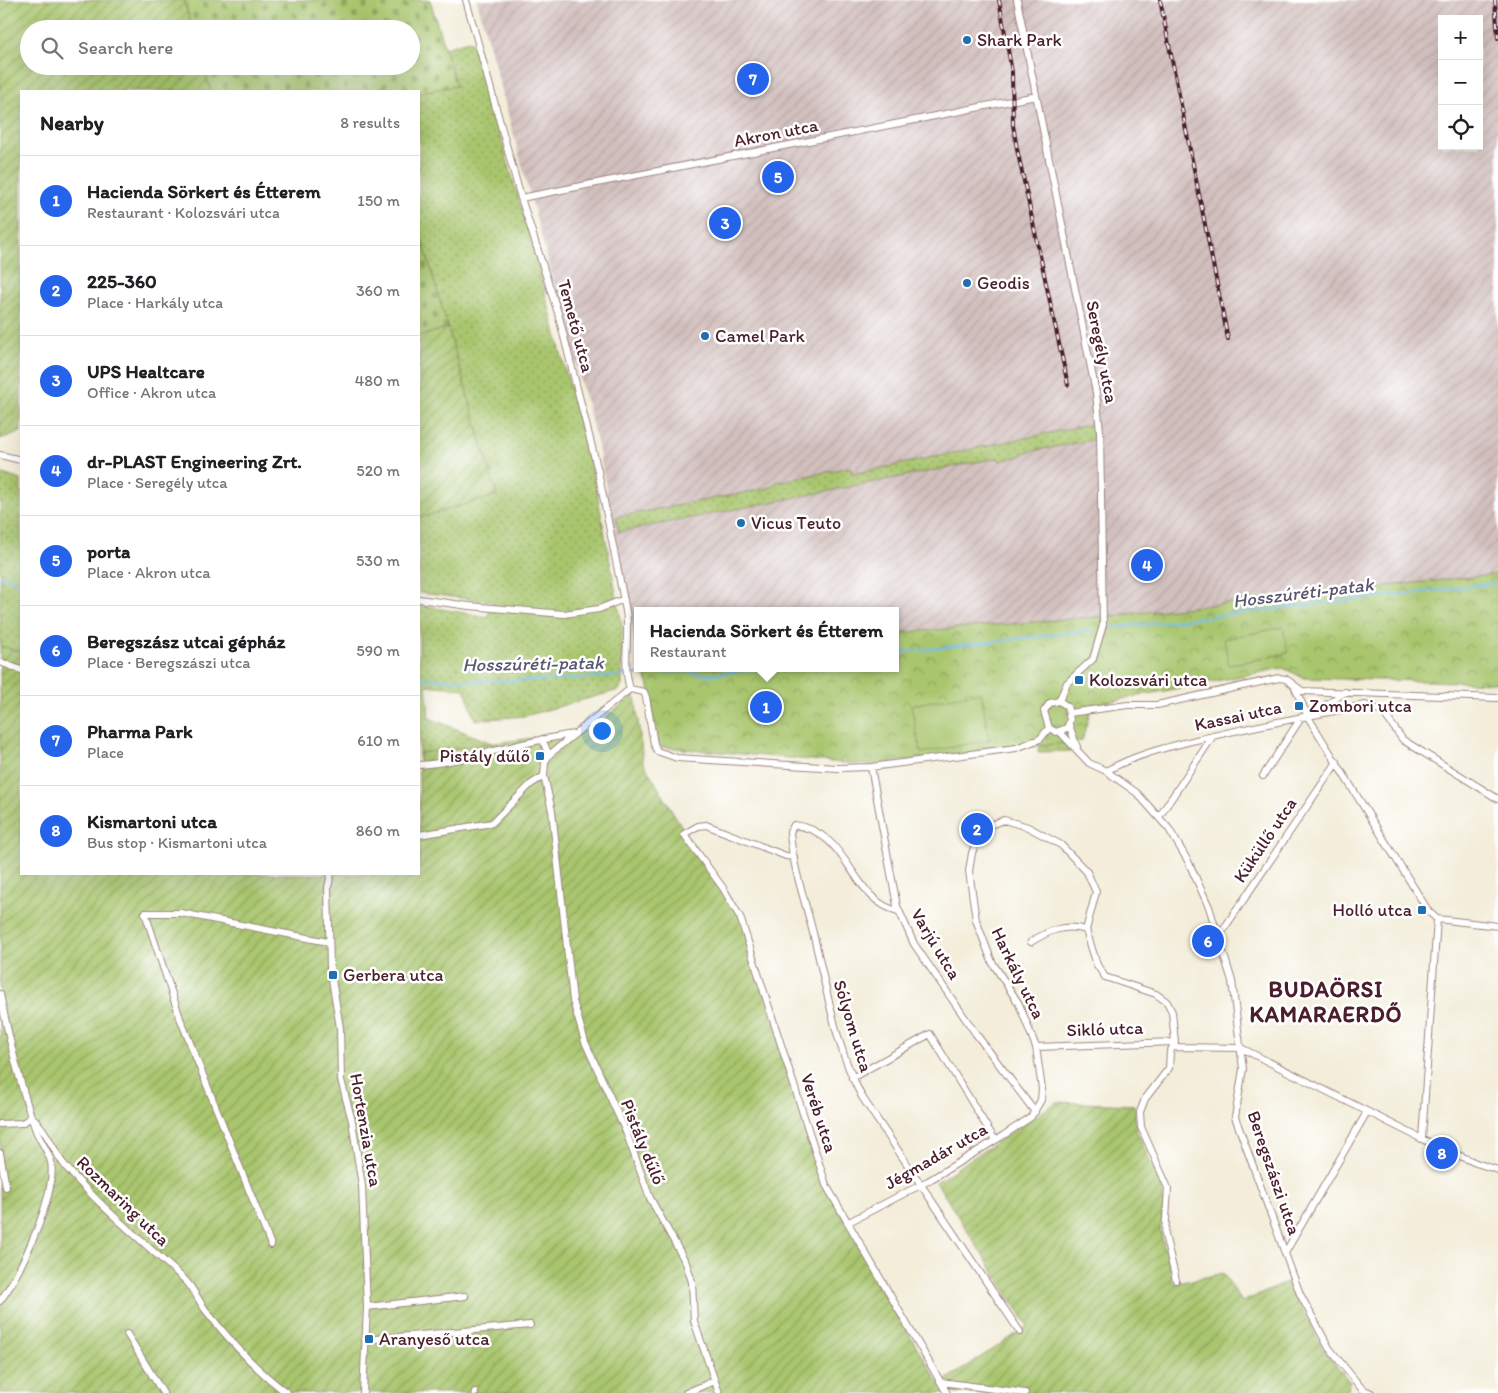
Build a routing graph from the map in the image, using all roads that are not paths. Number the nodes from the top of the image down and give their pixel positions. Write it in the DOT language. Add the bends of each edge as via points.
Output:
graph roads {
  1 [pos="466,0"];
  2 [pos="1017,0"];
  3 [pos="1036,96"];
  4 [pos="521,198"];
  5 [pos="0,455"];
  6 [pos="20,460"];
  7 [pos="420,599"];
  8 [pos="624,599"];
  9 [pos="0,662"];
  10 [pos="20,670"];
  11 [pos="1296,688"];
  12 [pos="630,689"];
  13 [pos="1345,692"];
  14 [pos="1498,698"];
  15 [pos="1059,701"];
  16 [pos="1069,713"];
  17 [pos="1304,718"];
  18 [pos="1069,725"];
  19 [pos="1049,728"];
  20 [pos="1060,732"];
  21 [pos="575,734"];
  22 [pos="1212,736"];
  23 [pos="542,739"];
  24 [pos="1080,753"];
  25 [pos="549,755"];
  26 [pos="1337,762"];
  27 [pos="420,765"];
  28 [pos="872,767"];
  29 [pos="1106,771"];
  30 [pos="544,776"];
  31 [pos="1263,776"];
  32 [pos="1498,798"];
  33 [pos="1159,817"];
  34 [pos="420,835"];
  35 [pos="794,856"];
  36 [pos="331,875"];
  37 [pos="898,910"];
  38 [pos="1437,919"];
  39 [pos="1498,926"];
  40 [pos="1086,930"];
  41 [pos="1219,936"];
  42 [pos="328,942"];
  43 [pos="1031,942"];
  44 [pos="0,994"];
  45 [pos="1174,1044"];
  46 [pos="1036,1047"];
  47 [pos="1241,1048"];
  48 [pos="852,1078"];
  49 [pos="1035,1112"];
  50 [pos="1367,1112"];
  51 [pos="32,1117"];
  52 [pos="0,1124"];
  53 [pos="1422,1139"];
  54 [pos="996,1140"];
  55 [pos="0,1153"];
  56 [pos="1498,1170"];
  57 [pos="921,1183"];
  58 [pos="6,1187"];
  59 [pos="849,1222"];
  60 [pos="272,1244"];
  61 [pos="1286,1253"];
  62 [pos="1176,1280"];
  63 [pos="466,1296"];
  64 [pos="0,1301"];
  65 [pos="367,1307"];
  66 [pos="530,1325"];
  67 [pos="1020,1332"];
  68 [pos="128,1334"];
  69 [pos="365,1340"];
  70 [pos="714,1381"];
  71 [pos="941,1382"];
  72 [pos="163,1393"];
  73 [pos="287,1393"];
  74 [pos="363,1393"];
  75 [pos="686,1393"];
  76 [pos="719,1393"];
  77 [pos="947,1393"];
  78 [pos="1025,1393"];
  79 [pos="1371,1393"];
  1 -- 4 [label="street, Temető utca"];
  2 -- 3 [label="street, Seregély utca"];
  3 -- 4 [label="street, Akron utca"];
  3 -- 15 [label="street, Seregély utca" via="1096,393 1100,431 1103,625 1093,659 1067,683"];
  4 -- 8 [label="street, Temető utca" via="558,313 598,471"];
  5 -- 6 [label="street"];
  7 -- 8 [label="street" via="564,614 599,609"];
  8 -- 12 [label="street, Temető utca"];
  9 -- 10 [label="street"];
  11 -- 13 [label="street" via="1302,691"];
  11 -- 16 [label="street" via="1286,679 1279,678 1157,704"];
  11 -- 17 [label="street"];
  12 -- 21 [label="street"];
  12 -- 28 [label="street" via="644,692 657,751 669,757 830,768"];
  13 -- 14 [label="street"];
  13 -- 17 [label="street"];
  15 -- 16 [label="street" via="1067,706"];
  15 -- 19 [label="street" via="1050,703 1044,711"];
  16 -- 18 [label="street"];
  17 -- 22 [label="street, Kassai utca"];
  17 -- 26 [label="street"];
  17 -- 31 [label="street"];
  17 -- 32 [label="street, Kassai utca" via="1366,705 1377,707 1403,740"];
  18 -- 20 [label="street"];
  18 -- 24 [label="street"];
  19 -- 20 [label="street"];
  19 -- 28 [label="street" via="1040,739 1016,748"];
  20 -- 24 [label="street, Beregszászi utca"];
  21 -- 23 [label="street"];
  21 -- 25 [label="street"];
  22 -- 29 [label="street, Kassai utca" via="1148,752"];
  22 -- 33 [label="street"];
  23 -- 25 [label="street"];
  23 -- 27 [label="street" via="455,762"];
  24 -- 29 [label="street, Beregszászi utca" via="1089,763"];
  25 -- 30 [label="street"];
  26 -- 38 [label="street" via="1429,912"];
  26 -- 41 [label="street, Küküllő utca"];
  28 -- 37 [label="street, Varjú utca"];
  29 -- 33 [label="street, Beregszászi utca" via="1137,793"];
  30 -- 34 [label="street" via="531,784 492,823"];
  30 -- 70 [label="street, Pistály dűlő" via="552,811 573,1001 580,1029 626,1132 650,1198 686,1263 692,1282 694,1321"];
  33 -- 41 [label="street, Beregszászi utca" via="1188,860"];
  35 -- 37 [label="street, Sólyom utca" via="790,832 794,825 807,827 825,837 843,855 870,895 887,908"];
  35 -- 48 [label="street, Sólyom utca" via="823,980"];
  35 -- 59 [label="street, Veréb utca" via="786,856 706,825 684,834 740,917 826,1186"];
  36 -- 42 [label="street, Hortenzia utca"];
  37 -- 49 [label="street, Varjú utca" via="914,944"];
  38 -- 39 [label="street"];
  38 -- 53 [label="street"];
  40 -- 43 [label="street, Harkály utca" via="1051,930"];
  40 -- 45 [label="street" via="1097,965 1105,977 1156,994 1167,1002 1172,1012"];
  40 -- 46 [label="street, Harkály utca" via="1096,892 1087,872 1061,845 1028,827 1004,820 987,826 978,837 969,871 976,920 992,962 1018,1004"];
  41 -- 47 [label="street, Beregszászi utca" via="1232,980"];
  42 -- 60 [label="street" via="181,913 145,913 184,1026"];
  42 -- 65 [label="street, Hortenzia utca" via="340,1028 341,1080 352,1121 362,1186"];
  44 -- 51 [label="street, Rozmaring utca"];
  45 -- 46 [label="street, Sikló utca"];
  45 -- 47 [label="street"];
  45 -- 62 [label="street" via="1169,1068 1145,1099 1140,1112 1141,1127 1168,1188 1165,1235"];
  46 -- 49 [label="street, Harkály utca" via="1042,1089"];
  47 -- 50 [label="street"];
  47 -- 61 [label="street, Beregszászi utca" via="1243,1069 1235,1117"];
  48 -- 54 [label="street" via="930,1034"];
  48 -- 57 [label="street, Sólyom utca" via="862,1098"];
  49 -- 54 [label="street, Jégmadár utca"];
  50 -- 53 [label="street"];
  50 -- 61 [label="street"];
  51 -- 52 [label="street" via="22,1123"];
  51 -- 64 [label="street" via="51,1162 50,1185 30,1245"];
  51 -- 73 [label="street, Rozmaring utca" via="40,1124 53,1149 86,1188 185,1280 223,1332"];
  53 -- 56 [label="street"];
  54 -- 57 [label="street, Jégmadár utca"];
  55 -- 58 [label="street"];
  57 -- 59 [label="street, Jégmadár utca"];
  57 -- 67 [label="street, Sólyom utca"];
  59 -- 71 [label="street, Veréb utca"];
  61 -- 79 [label="street, Beregszászi utca" via="1300,1294 1329,1348 1362,1388"];
  63 -- 65 [label="street"];
  65 -- 69 [label="street, Hortenzia utca"];
  66 -- 69 [label="street"];
  68 -- 72 [label="street"];
  69 -- 74 [label="street, Hortenzia utca"];
  70 -- 75 [label="street"];
  70 -- 76 [label="street, Pistály dűlő"];
  71 -- 77 [label="street, Veréb utca"];
  71 -- 78 [label="street"];
}
